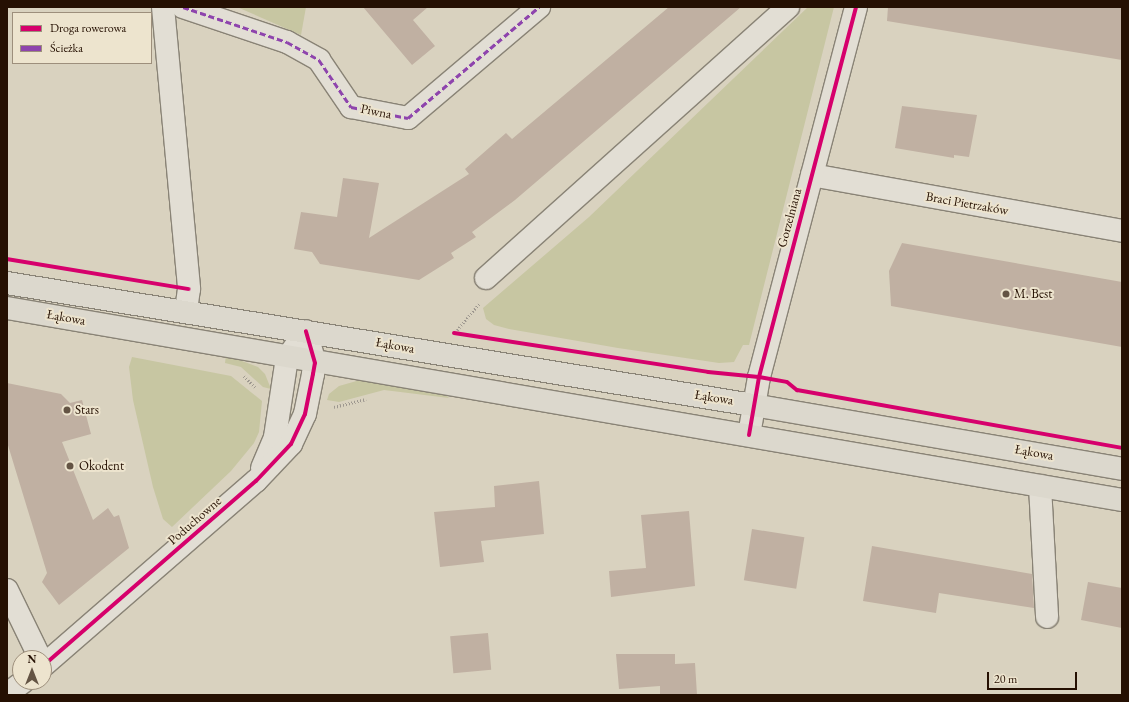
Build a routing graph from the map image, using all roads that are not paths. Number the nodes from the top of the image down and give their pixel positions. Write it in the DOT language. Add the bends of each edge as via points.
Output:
graph roads {
  1 [pos="163,7"];
  2 [pos="183,7"];
  3 [pos="539,7"];
  4 [pos="788,7"];
  5 [pos="856,7"];
  6 [pos="812,175"];
  7 [pos="1122,231"];
  8 [pos="486,278"];
  9 [pos="7,283"];
  10 [pos="7,308"];
  11 [pos="186,311"];
  12 [pos="306,330"];
  13 [pos="287,358"];
  14 [pos="315,363"];
  15 [pos="753,404"];
  16 [pos="749,435"];
  17 [pos="1122,469"];
  18 [pos="256,482"];
  19 [pos="1040,486"];
  20 [pos="1122,500"];
  21 [pos="7,590"];
  22 [pos="1047,617"];
  23 [pos="36,650"];
  24 [pos="52,658"];
  1 -- 11 [label="street" via="189,289"];
  2 -- 3 [label="street, Piwna" via="287,42 319,60 351,107 408,118"];
  4 -- 8 [label="street"];
  5 -- 6 [label="street, Gorzelniana"];
  6 -- 7 [label="street, Braci Pietrzaków"];
  6 -- 15 [label="street, Gorzelniana"];
  9 -- 11 [label="main road, Łąkowa"];
  10 -- 13 [label="main road, Łąkowa"];
  11 -- 12 [label="main road, Łąkowa"];
  12 -- 13 [label="street, Poduchowne"];
  12 -- 14 [label="street"];
  12 -- 15 [label="main road, Łąkowa"];
  13 -- 14 [label="main road, Łąkowa"];
  13 -- 18 [label="street, Poduchowne" via="275,437"];
  14 -- 16 [label="main road, Łąkowa"];
  14 -- 18 [label="street, Poduchowne" via="305,414 291,444"];
  15 -- 16 [label="street, Gorzelniana"];
  15 -- 17 [label="main road, Łąkowa"];
  16 -- 19 [label="main road, Łąkowa"];
  18 -- 24 [label="street, Poduchowne"];
  19 -- 20 [label="main road, Łąkowa"];
  19 -- 22 [label="street"];
  21 -- 23 [label="street"];
}
